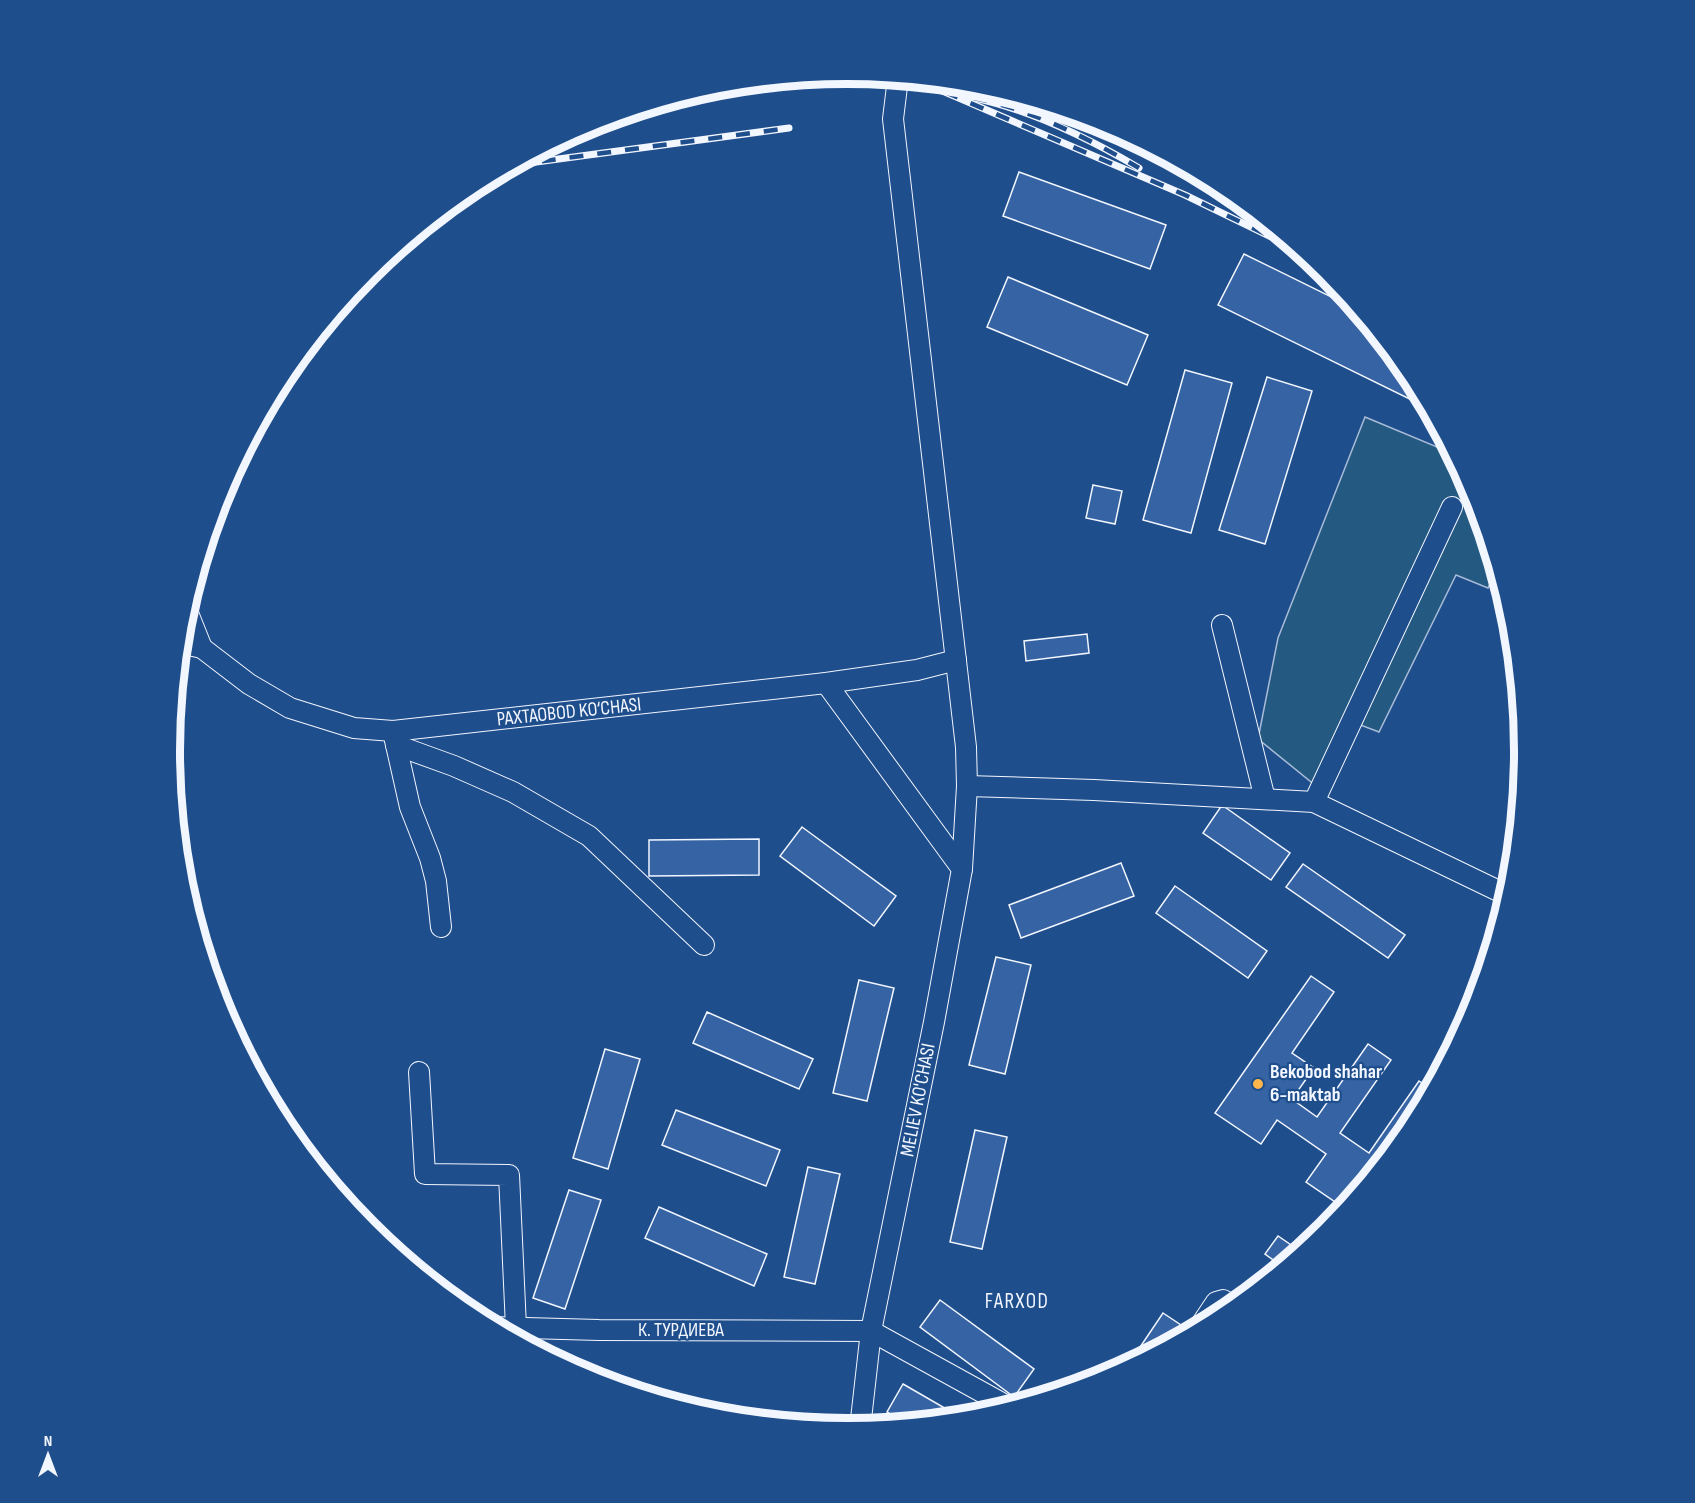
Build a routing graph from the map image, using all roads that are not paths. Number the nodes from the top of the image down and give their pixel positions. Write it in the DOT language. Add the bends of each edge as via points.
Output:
graph roads {
  1 [pos="897,86"];
  2 [pos="1452,507"];
  3 [pos="192,624"];
  4 [pos="1222,625"];
  5 [pos="189,645"];
  6 [pos="202,648"];
  7 [pos="956,660"];
  8 [pos="826,683"];
  9 [pos="394,738"];
  10 [pos="967,786"];
  11 [pos="1265,799"];
  12 [pos="1314,802"];
  13 [pos="962,869"];
  14 [pos="1500,892"];
  15 [pos="441,927"];
  16 [pos="704,945"];
  17 [pos="419,1072"];
  18 [pos="1226,1301"];
  19 [pos="1209,1313"];
  20 [pos="509,1327"];
  21 [pos="516,1327"];
  22 [pos="870,1331"];
  23 [pos="998,1401"];
  24 [pos="861,1419"];
  1 -- 7 [label="street, MELIEV KO'CHASI" via="893,119"];
  2 -- 12 [label="street"];
  3 -- 6 [label="street"];
  4 -- 11 [label="street"];
  5 -- 6 [label="street"];
  6 -- 9 [label="street, PAXTAOBOD KO‘CHASI" via="249,684 290,708"];
  7 -- 8 [label="street, PAXTAOBOD KO‘CHASI" via="917,670"];
  7 -- 10 [label="street, MELIEV KO'CHASI"];
  8 -- 9 [label="street, PAXTAOBOD KO‘CHASI"];
  8 -- 13 [label="street"];
  9 -- 15 [label="street" via="410,807 436,881"];
  9 -- 16 [label="street" via="513,792 589,836"];
  10 -- 11 [label="street"];
  10 -- 13 [label="street, MELIEV KO'CHASI"];
  11 -- 12 [label="street"];
  12 -- 14 [label="street"];
  13 -- 22 [label="street, MELIEV KO'CHASI"];
  17 -- 21 [label="street" via="425,1174 509,1175"];
  18 -- 19 [label="street" via="1216,1302"];
  20 -- 21 [label="street, К. ТУРДИЕВА"];
  21 -- 22 [label="street, К. ТУРДИЕВА"];
  22 -- 23 [label="street"];
  22 -- 24 [label="street, MELIEV KO'CHASI"];
}
